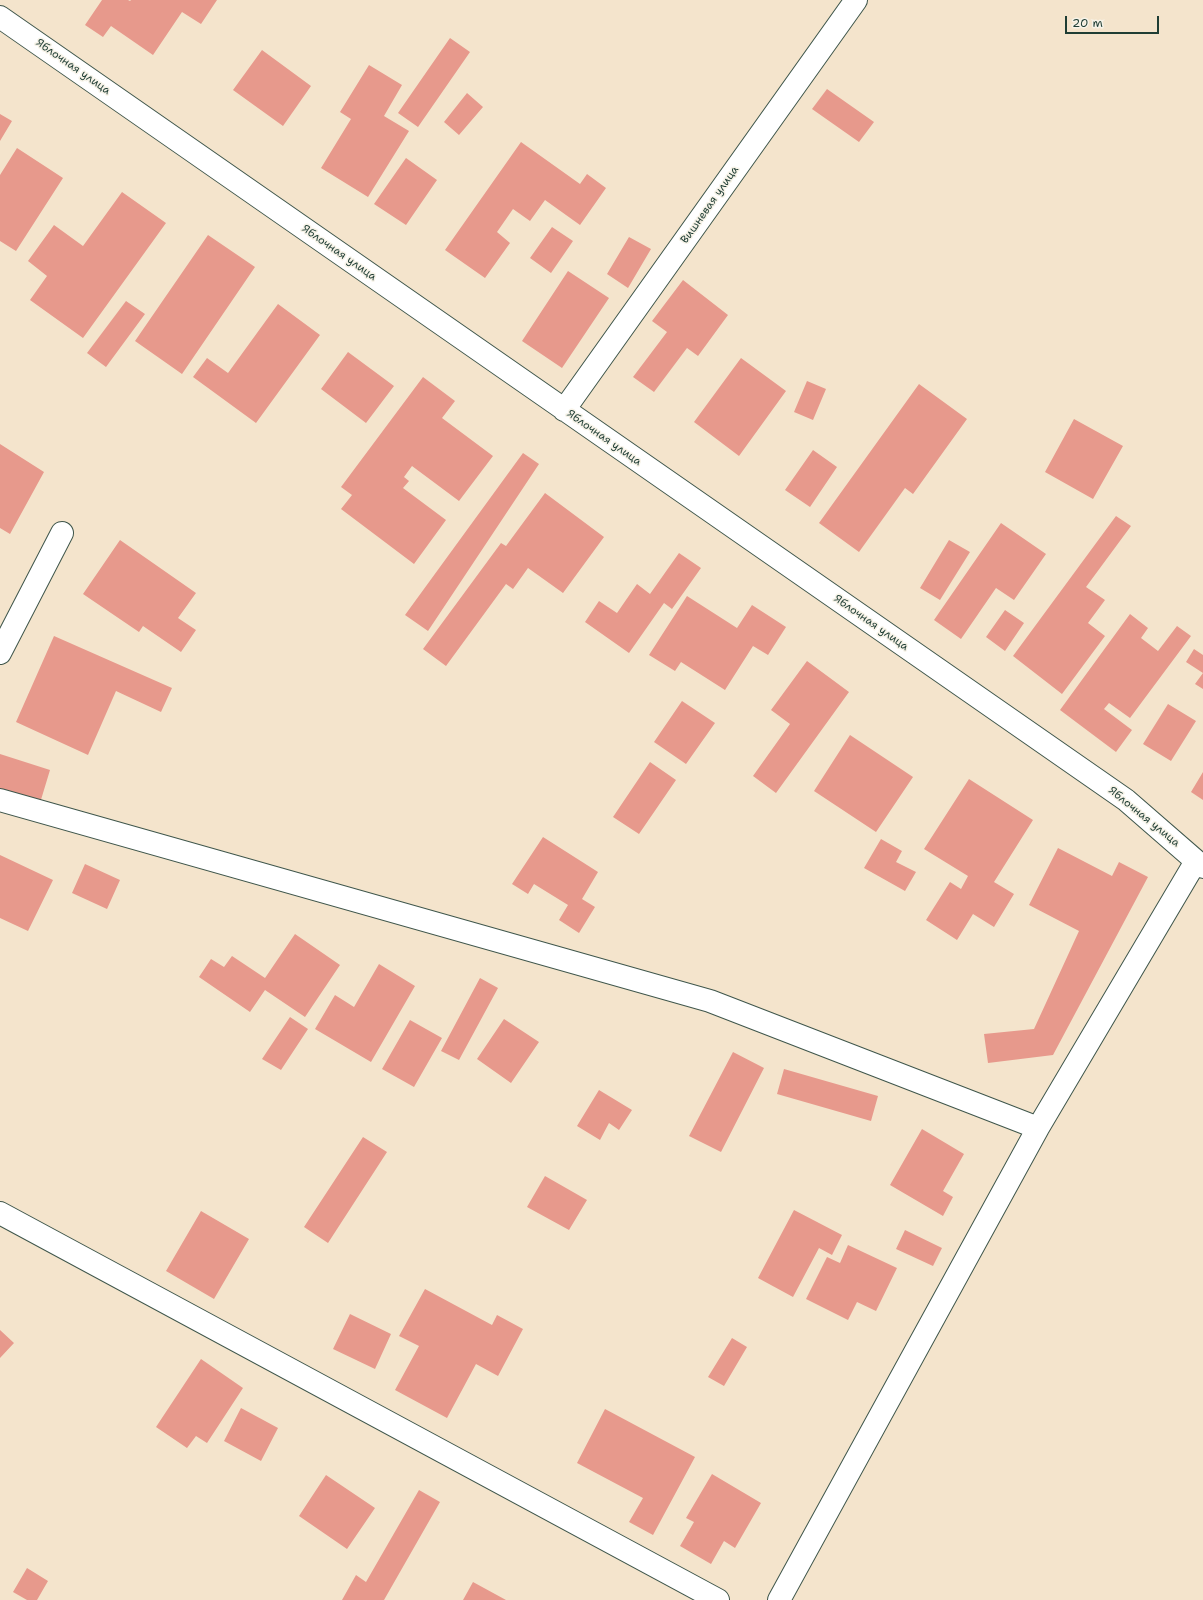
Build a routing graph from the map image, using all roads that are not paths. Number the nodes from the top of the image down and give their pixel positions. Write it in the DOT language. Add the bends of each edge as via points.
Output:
graph roads {
  1 [pos="856,0"];
  2 [pos="0,16"];
  3 [pos="564,410"];
  4 [pos="62,533"];
  5 [pos="0,653"];
  6 [pos="0,800"];
  7 [pos="1200,864"];
  8 [pos="1038,1128"];
  9 [pos="0,1213"];
  10 [pos="718,1600"];
  11 [pos="779,1600"];
  1 -- 3 [label="street, Вишневая улица"];
  2 -- 3 [label="street, Яблочная улица"];
  3 -- 7 [label="street, Яблочная улица" via="1126,800"];
  4 -- 5 [label="street"];
  6 -- 8 [label="street" via="710,1001"];
  7 -- 8 [label="street"];
  8 -- 11 [label="street"];
  9 -- 10 [label="street"];
}
